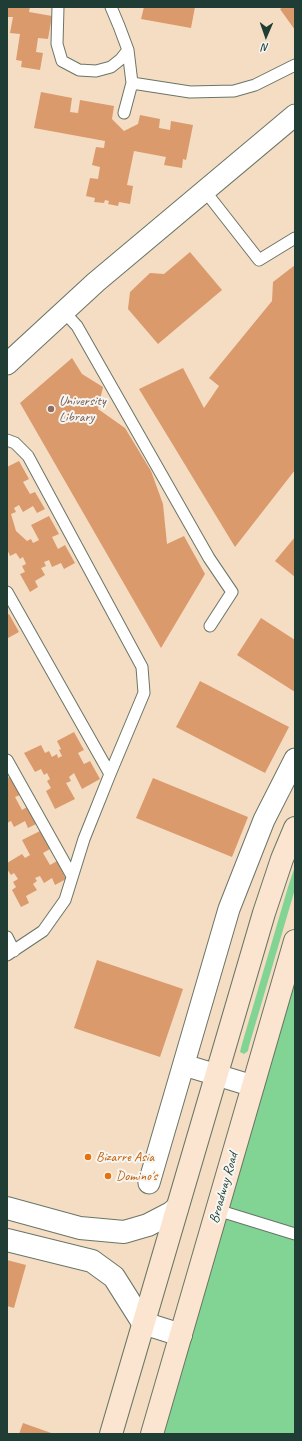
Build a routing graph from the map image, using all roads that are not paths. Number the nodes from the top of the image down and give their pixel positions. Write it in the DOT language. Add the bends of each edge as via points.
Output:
graph roads {
  1 [pos="58,7"];
  2 [pos="111,7"];
  3 [pos="128,50"];
  4 [pos="295,65"];
  5 [pos="132,82"];
  6 [pos="124,112"];
  7 [pos="295,115"];
  8 [pos="205,191"];
  9 [pos="295,238"];
  10 [pos="64,312"];
  11 [pos="7,364"];
  12 [pos="7,440"];
  13 [pos="7,592"];
  14 [pos="210,626"];
  15 [pos="295,759"];
  16 [pos="7,760"];
  17 [pos="110,774"];
  18 [pos="295,828"];
  19 [pos="72,876"];
  20 [pos="7,937"];
  21 [pos="295,941"];
  22 [pos="11,953"];
  23 [pos="184,1065"];
  24 [pos="216,1075"];
  25 [pos="254,1086"];
  26 [pos="149,1183"];
  27 [pos="7,1208"];
  28 [pos="178,1208"];
  29 [pos="217,1210"];
  30 [pos="295,1234"];
  31 [pos="7,1240"];
  32 [pos="143,1323"];
  33 [pos="181,1335"];
  34 [pos="111,1434"];
  35 [pos="152,1434"];
  1 -- 3 [label="lane" via="57,44 62,61 79,70 96,71 111,68"];
  2 -- 3 [label="lane"];
  3 -- 5 [label="lane"];
  4 -- 5 [label="lane" via="255,86 234,91 190,92"];
  5 -- 6 [label="lane"];
  7 -- 8 [label="street"];
  8 -- 9 [label="lane" via="259,260"];
  8 -- 10 [label="street"];
  10 -- 11 [label="street"];
  10 -- 14 [label="lane" via="76,326 209,558 232,592"];
  12 -- 17 [label="lane" via="15,443 28,456 142,667 144,693"];
  13 -- 17 [label="lane"];
  15 -- 23 [label="street" via="264,820 229,909"];
  16 -- 19 [label="lane"];
  17 -- 19 [label="lane"];
  18 -- 24 [label="main road" via="264,913"];
  19 -- 22 [label="lane" via="65,900 43,931"];
  20 -- 22 [label="lane"];
  21 -- 25 [label="main road, Broadway Road"];
  23 -- 24 [label="street"];
  23 -- 26 [label="street"];
  24 -- 25 [label="street"];
  24 -- 28 [label="main road"];
  25 -- 29 [label="main road, Broadway Road"];
  27 -- 28 [label="street" via="80,1228 124,1232 148,1225"];
  28 -- 32 [label="main road"];
  29 -- 30 [label="lane"];
  29 -- 33 [label="main road, Broadway Road"];
  31 -- 32 [label="street" via="92,1261 114,1277"];
  32 -- 33 [label="street"];
  32 -- 34 [label="main road"];
  33 -- 35 [label="main road, Broadway Road"];
}
